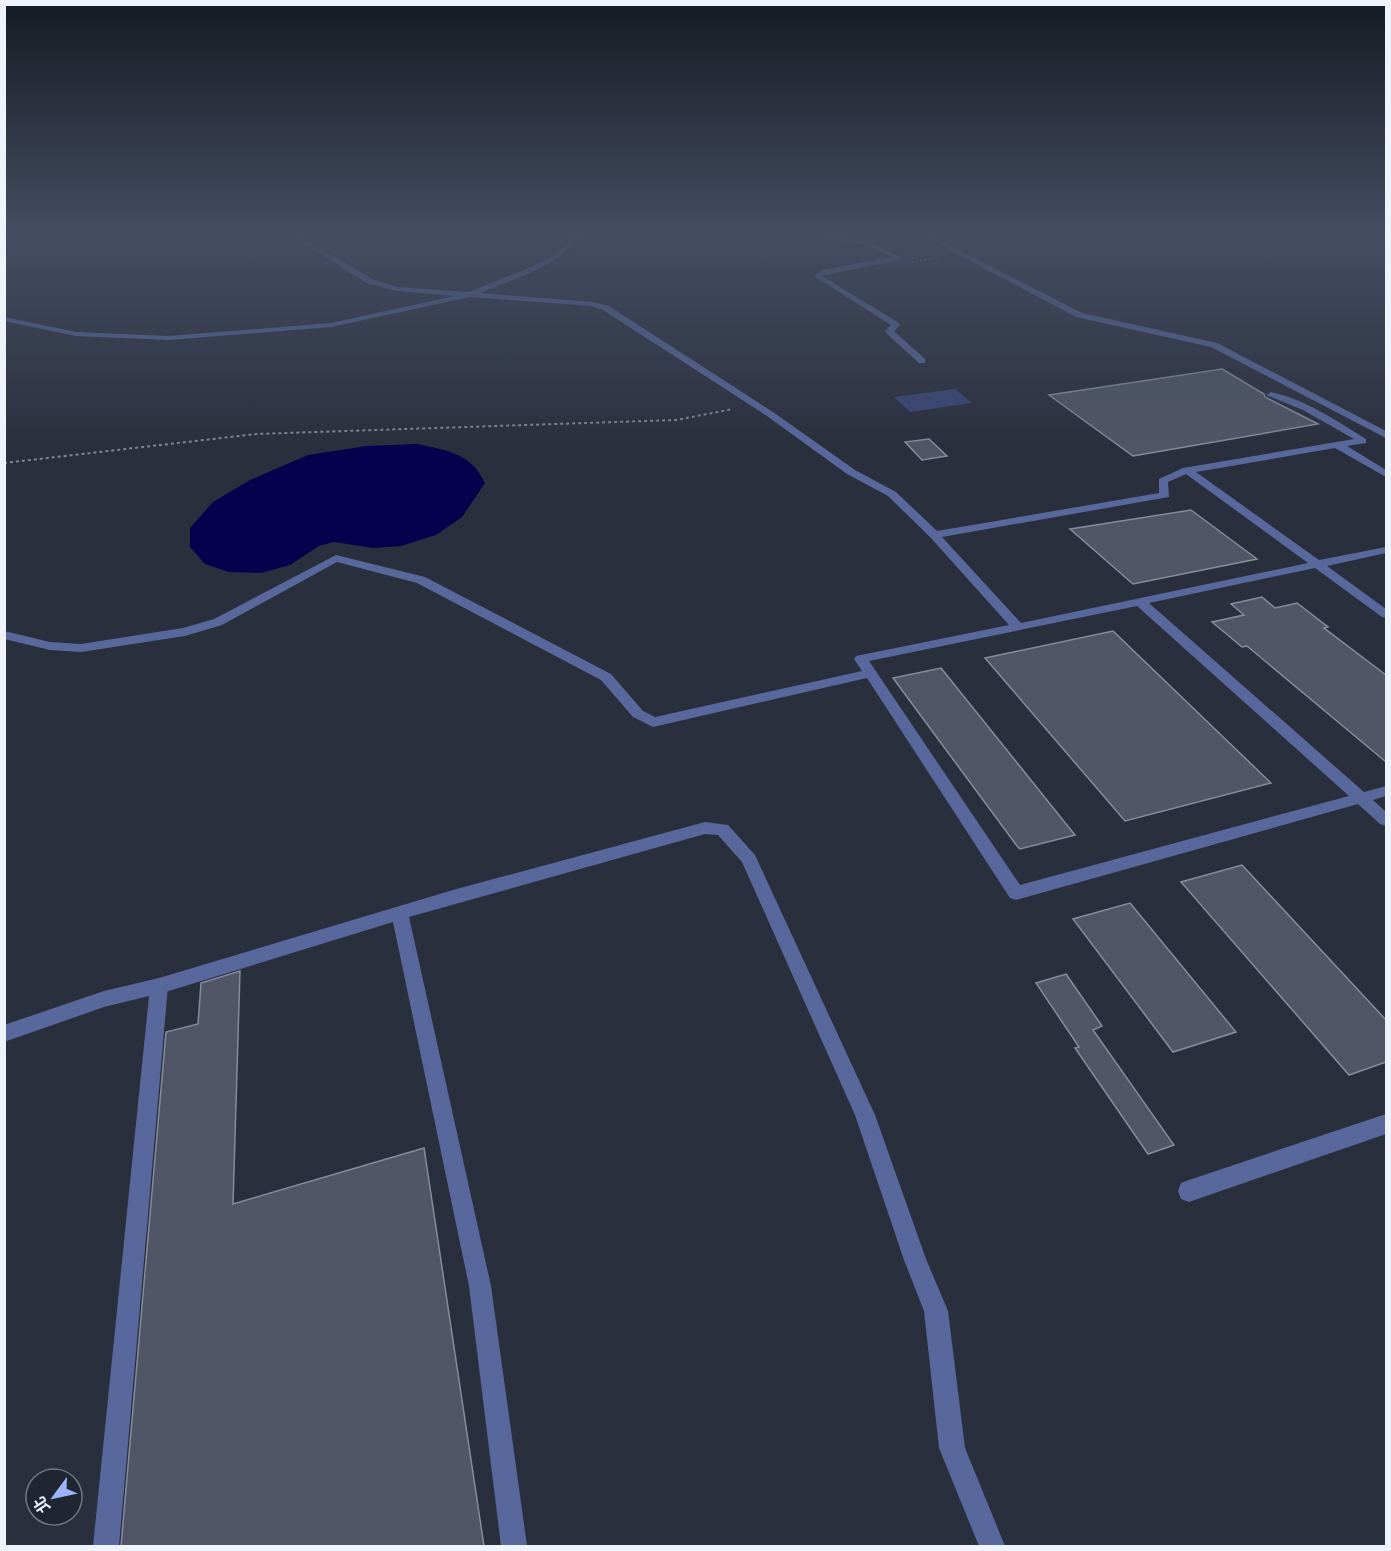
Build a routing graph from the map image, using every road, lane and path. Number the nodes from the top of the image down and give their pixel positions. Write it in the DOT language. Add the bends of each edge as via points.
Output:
graph roads {
  1 [pos="421,305"];
  2 [pos="597,305"];
  3 [pos="865,305"];
  4 [pos="1060,305"];
  5 [pos="4,319"];
  6 [pos="922,361"];
  7 [pos="1271,395"];
  8 [pos="754,404"];
  9 [pos="1386,435"];
  10 [pos="1337,445"];
  11 [pos="4,464"];
  12 [pos="1187,470"];
  13 [pos="1386,474"];
  14 [pos="934,535"];
  15 [pos="1386,550"];
  16 [pos="1317,564"];
  17 [pos="1139,601"];
  18 [pos="1386,614"];
  19 [pos="1018,627"];
  20 [pos="4,634"];
  21 [pos="871,673"];
  22 [pos="1386,791"];
  23 [pos="1363,798"];
  24 [pos="1386,820"];
  25 [pos="400,913"];
  26 [pos="159,987"];
  27 [pos="4,1034"];
  28 [pos="1386,1124"];
  29 [pos="1189,1191"];
  30 [pos="106,1546"];
  31 [pos="514,1546"];
  32 [pos="992,1546"];
  1 -- 5 [label="street" via="331,325 169,338 76,334"];
  2 -- 8 [label="street"];
  3 -- 6 [label="street" via="896,325 889,332"];
  4 -- 9 [label="street" via="1094,320 1214,345"];
  7 -- 10 [label="street" via="1300,405 1363,441"];
  8 -- 11 [label="path" via="676,420 256,434"];
  8 -- 14 [label="street" via="851,472 892,494"];
  10 -- 12 [label="street"];
  10 -- 13 [label="street"];
  12 -- 14 [label="street" via="1163,481 1165,495"];
  12 -- 16 [label="street"];
  14 -- 19 [label="street"];
  15 -- 16 [label="street"];
  16 -- 17 [label="street"];
  16 -- 18 [label="street"];
  17 -- 19 [label="street"];
  17 -- 23 [label="street"];
  19 -- 21 [label="street" via="861,659"];
  20 -- 21 [label="street" via="50,646 81,648 185,632 218,622 336,558 432,585 606,677 638,714 653,722"];
  21 -- 23 [label="street" via="1017,893"];
  22 -- 23 [label="street"];
  23 -- 24 [label="street"];
  25 -- 26 [label="street"];
  25 -- 31 [label="street" via="480,1286"];
  25 -- 32 [label="street" via="705,828 722,830 749,859 865,1115 936,1311 952,1448"];
  26 -- 27 [label="street" via="104,999"];
  26 -- 30 [label="street"];
  28 -- 29 [label="street"];
}
